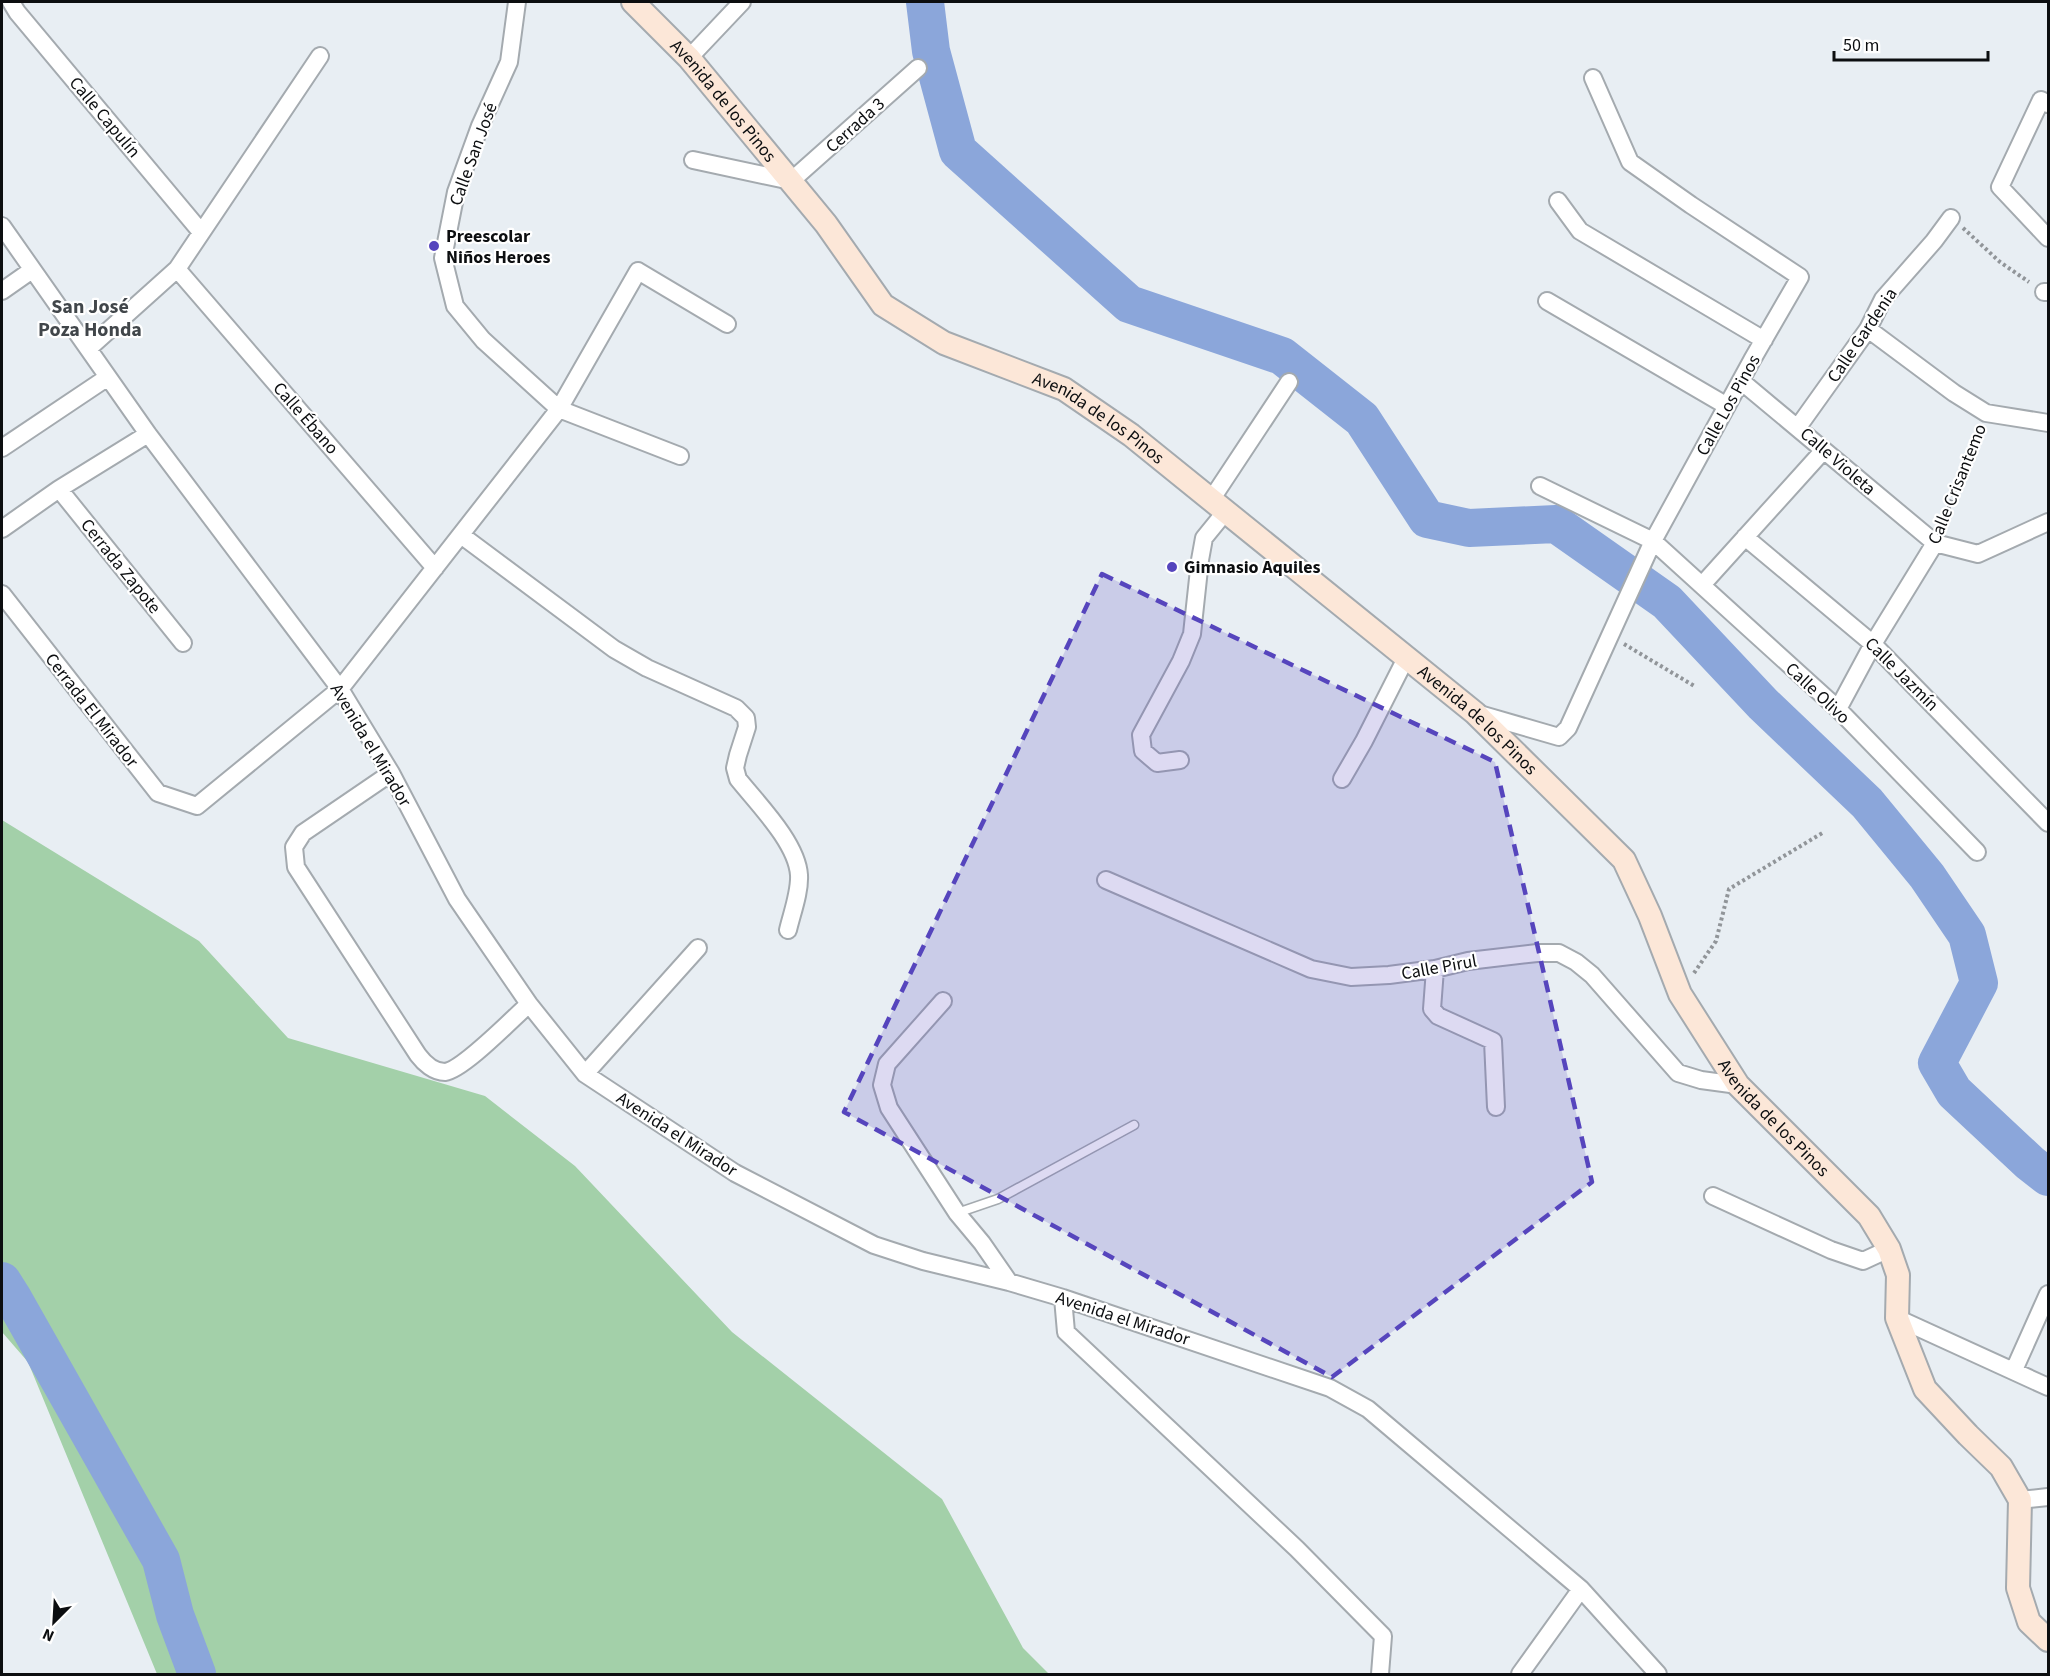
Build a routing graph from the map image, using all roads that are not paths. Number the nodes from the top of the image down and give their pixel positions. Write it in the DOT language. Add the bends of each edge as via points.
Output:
graph roads {
  1 [pos="11,2"];
  2 [pos="517,2"];
  3 [pos="633,2"];
  4 [pos="742,2"];
  5 [pos="320,56"];
  6 [pos="689,58"];
  7 [pos="918,68"];
  8 [pos="1593,78"];
  9 [pos="2049,104"];
  10 [pos="693,160"];
  11 [pos="791,181"];
  12 [pos="1558,201"];
  13 [pos="1951,218"];
  14 [pos="2,226"];
  15 [pos="201,232"];
  16 [pos="2048,238"];
  17 [pos="177,269"];
  18 [pos="32,270"];
  19 [pos="2,291"];
  20 [pos="1547,301"];
  21 [pos="727,324"];
  22 [pos="1868,329"];
  23 [pos="1764,340"];
  24 [pos="89,348"];
  25 [pos="108,377"];
  26 [pos="1741,381"];
  27 [pos="1289,382"];
  28 [pos="1727,406"];
  29 [pos="559,409"];
  30 [pos="2049,423"];
  31 [pos="1798,427"];
  32 [pos="148,434"];
  33 [pos="2,448"];
  34 [pos="1823,451"];
  35 [pos="680,456"];
  36 [pos="1540,486"];
  37 [pos="59,489"];
  38 [pos="1218,506"];
  39 [pos="2049,522"];
  40 [pos="2,529"];
  41 [pos="461,535"];
  42 [pos="1655,537"];
  43 [pos="1745,537"];
  44 [pos="1935,543"];
  45 [pos="435,568"];
  46 [pos="1702,585"];
  47 [pos="2,594"];
  48 [pos="183,643"];
  49 [pos="1873,644"];
  50 [pos="1406,657"];
  51 [pos="340,689"];
  52 [pos="1838,710"];
  53 [pos="1476,713"];
  54 [pos="1180,760"];
  55 [pos="391,773"];
  56 [pos="1342,779"];
  57 [pos="2049,823"];
  58 [pos="1977,852"];
  59 [pos="1106,880"];
  60 [pos="788,930"];
  61 [pos="698,948"];
  62 [pos="1435,969"];
  63 [pos="944,1001"];
  64 [pos="529,1004"];
  65 [pos="585,1074"];
  66 [pos="1738,1085"];
  67 [pos="1496,1107"];
  68 [pos="1134,1125"];
  69 [pos="1713,1196"];
  70 [pos="957,1213"];
  71 [pos="1889,1249"];
  72 [pos="1009,1282"];
  73 [pos="2049,1294"];
  74 [pos="1063,1298"];
  75 [pos="1897,1318"];
  76 [pos="2014,1370"];
  77 [pos="2049,1387"];
  78 [pos="2049,1497"];
  79 [pos="2020,1500"];
  80 [pos="1581,1589"];
  81 [pos="2049,1640"];
  82 [pos="1380,1674"];
  83 [pos="1520,1674"];
  84 [pos="1658,1674"];
  1 -- 15 [label="street, Calle Capulín"];
  2 -- 29 [label="street, Calle San José" via="509,62 456,192 443,258 455,306 483,340"];
  3 -- 6 [label="street, Avenida de los Pinos"];
  4 -- 6 [label="street"];
  5 -- 15 [label="street"];
  6 -- 11 [label="street, Avenida de los Pinos"];
  7 -- 11 [label="street, Cerrada 3"];
  8 -- 23 [label="street, Calle Los Pinos" via="1630,162 1800,277"];
  9 -- 16 [label="street" via="2041,100 2001,187"];
  10 -- 11 [label="street"];
  11 -- 38 [label="street, Avenida de los Pinos" via="883,305 944,343 1064,389 1131,435"];
  12 -- 23 [label="street" via="1580,231"];
  13 -- 22 [label="street, Calle Gardenia" via="1883,299"];
  14 -- 18 [label="street, Avenida el Mirador"];
  15 -- 17 [label="street"];
  17 -- 24 [label="street"];
  17 -- 45 [label="street, Calle Ébano"];
  18 -- 19 [label="street"];
  18 -- 24 [label="street, Avenida el Mirador"];
  20 -- 28 [label="street"];
  21 -- 29 [label="street" via="638,271"];
  22 -- 30 [label="street" via="1986,413"];
  22 -- 31 [label="street, Calle Gardenia"];
  23 -- 26 [label="street, Calle Los Pinos"];
  24 -- 25 [label="street, Avenida el Mirador"];
  25 -- 32 [label="street, Avenida el Mirador"];
  25 -- 33 [label="street"];
  26 -- 28 [label="street, Calle Los Pinos"];
  26 -- 31 [label="street, Calle Violeta"];
  27 -- 38 [label="street"];
  28 -- 42 [label="street, Calle Los Pinos"];
  29 -- 35 [label="street"];
  29 -- 41 [label="street"];
  31 -- 34 [label="street, Calle Violeta"];
  32 -- 37 [label="street"];
  32 -- 51 [label="street, Avenida el Mirador"];
  34 -- 43 [label="street"];
  34 -- 44 [label="street, Calle Violeta"];
  36 -- 42 [label="street, Calle Olivo"];
  37 -- 40 [label="street"];
  37 -- 48 [label="street, Cerrada Zapote"];
  38 -- 50 [label="street, Avenida de los Pinos"];
  38 -- 54 [label="street" via="1204,537 1192,634 1141,735 1143,752 1157,763"];
  39 -- 44 [label="street" via="1978,554"];
  41 -- 45 [label="street"];
  41 -- 60 [label="street" via="614,649 736,708 746,718 735,768 738,779 797,860 799,878"];
  42 -- 46 [label="street, Calle Olivo"];
  42 -- 53 [label="street, Calle Los Pinos" via="1568,728 1559,737"];
  43 -- 46 [label="street"];
  43 -- 49 [label="street, Calle Jazmín"];
  44 -- 49 [label="street, Calle Crisantemo"];
  45 -- 51 [label="street"];
  46 -- 52 [label="street, Calle Olivo"];
  47 -- 51 [label="street, Cerrada El Mirador" via="158,793 197,806"];
  49 -- 52 [label="street, Calle Crisantemo"];
  49 -- 57 [label="street, Calle Jazmín"];
  50 -- 53 [label="street, Avenida de los Pinos"];
  50 -- 56 [label="street"];
  51 -- 55 [label="street, Avenida el Mirador"];
  52 -- 58 [label="street, Calle Olivo"];
  53 -- 66 [label="street, Avenida de los Pinos" via="1624,860 1680,994"];
  55 -- 64 [label="street, Avenida el Mirador" via="457,899"];
  55 -- 64 [label="street" via="303,833 294,847 296,867 418,1055 433,1069 446,1072 461,1065"];
  59 -- 62 [label="street, Calle Pirul" via="1311,969 1351,977"];
  61 -- 65 [label="street"];
  62 -- 66 [label="street, Calle Pirul" via="1468,961 1559,953 1592,975 1678,1073"];
  62 -- 67 [label="street" via="1432,1010 1493,1041"];
  63 -- 70 [label="street" via="887,1064 882,1085 889,1108"];
  64 -- 65 [label="street, Avenida el Mirador"];
  65 -- 72 [label="street, Avenida el Mirador" via="735,1173 874,1245"];
  66 -- 71 [label="street, Avenida de los Pinos" via="1869,1216"];
  68 -- 70 [label="lane" via="998,1199"];
  69 -- 71 [label="street" via="1863,1261"];
  70 -- 72 [label="street"];
  71 -- 75 [label="street, Avenida de los Pinos" via="1898,1275"];
  72 -- 74 [label="street, Avenida el Mirador"];
  73 -- 76 [label="street"];
  74 -- 80 [label="street, Avenida el Mirador" via="1330,1388 1368,1409"];
  74 -- 82 [label="street" via="1066,1332 1297,1549 1383,1636"];
  75 -- 76 [label="street"];
  75 -- 79 [label="street, Avenida de los Pinos" via="1925,1389 2001,1467"];
  76 -- 77 [label="street"];
  78 -- 79 [label="street"];
  79 -- 81 [label="street" via="2018,1588 2029,1622"];
  80 -- 83 [label="street"];
  80 -- 84 [label="street, Avenida el Mirador"];
}
